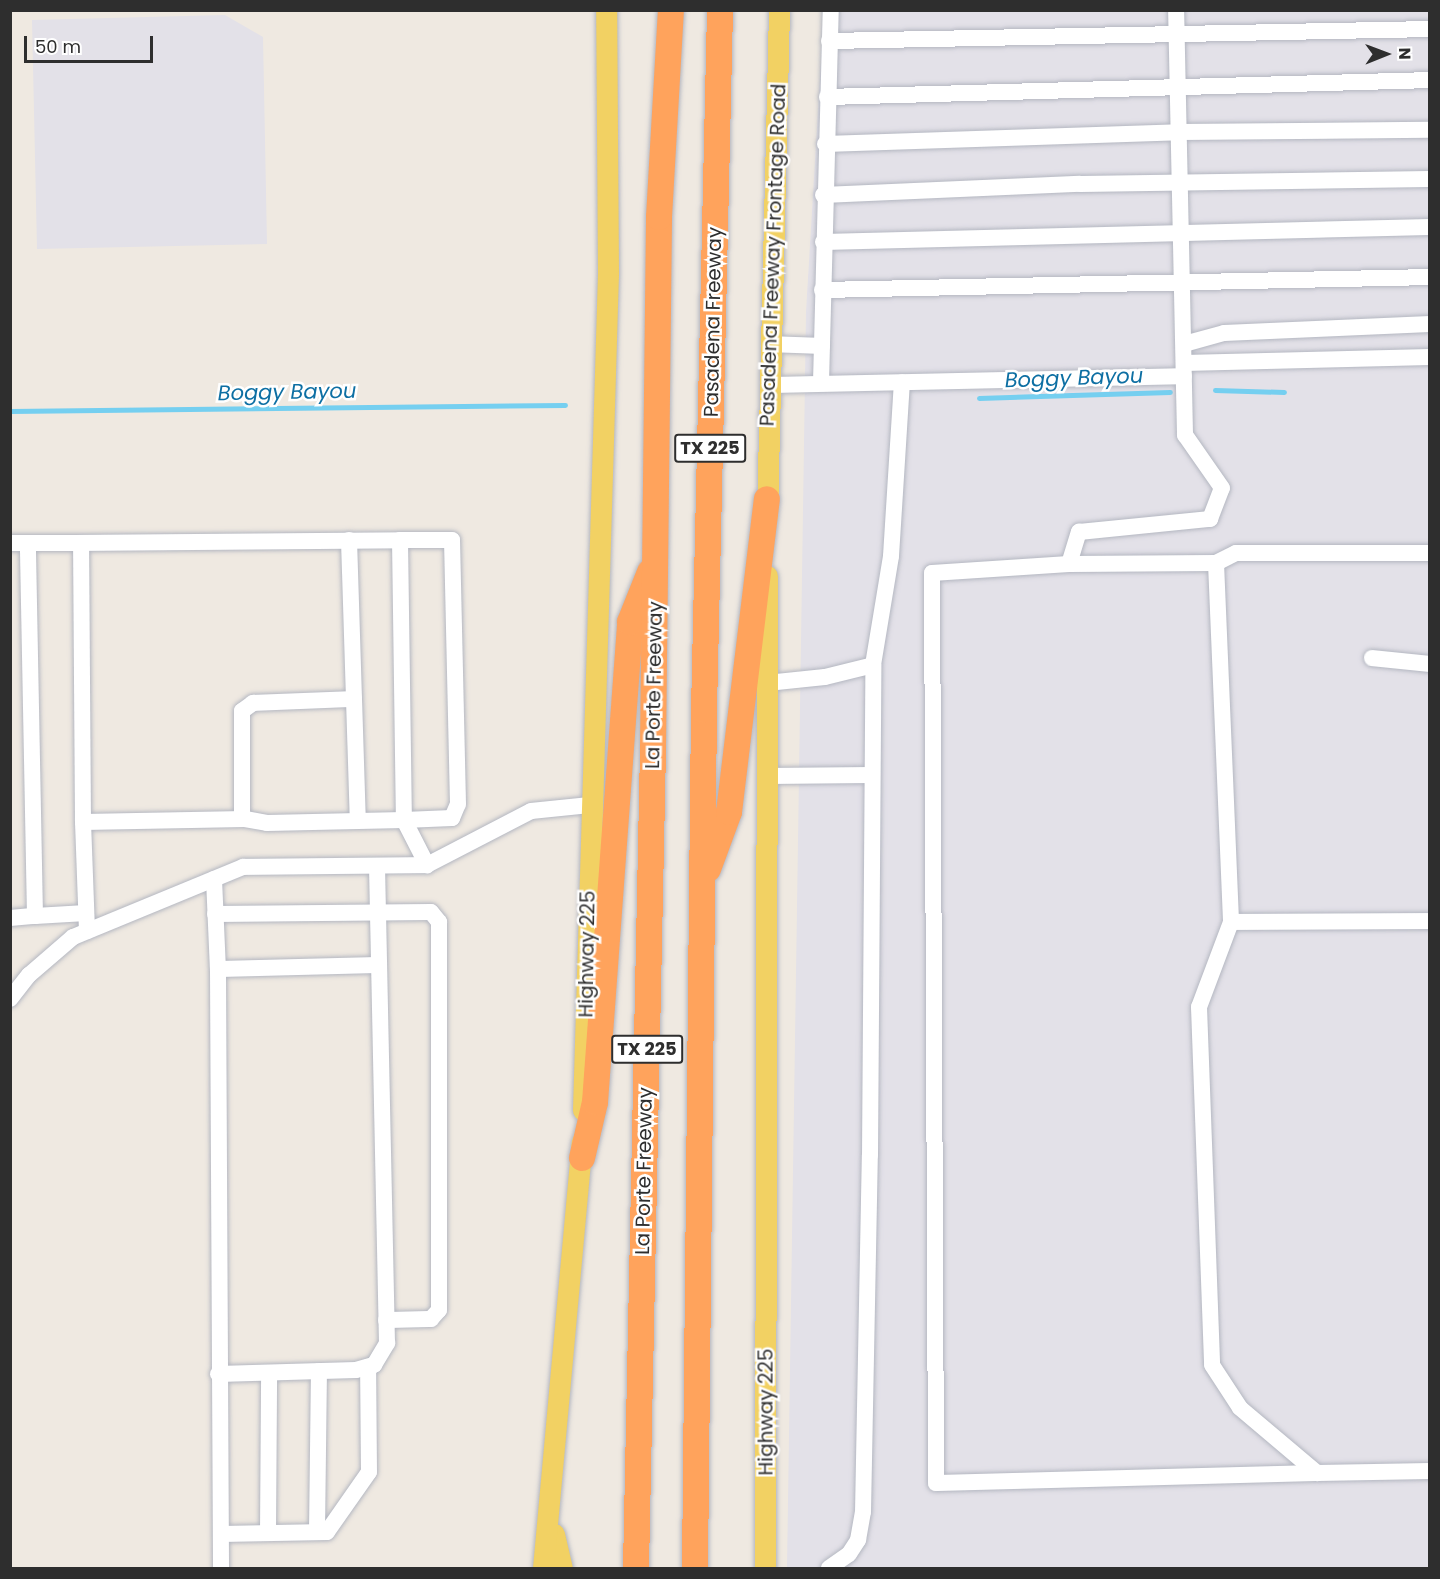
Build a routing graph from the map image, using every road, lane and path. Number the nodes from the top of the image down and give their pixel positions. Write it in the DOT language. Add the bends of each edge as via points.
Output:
graph roads {
  1 [pos="606,10"];
  2 [pos="671,10"];
  3 [pos="720,10"];
  4 [pos="779,10"];
  5 [pos="831,10"];
  6 [pos="1176,10"];
  7 [pos="1430,29"];
  8 [pos="1177,36"];
  9 [pos="829,41"];
  10 [pos="1430,80"];
  11 [pos="1178,85"];
  12 [pos="827,97"];
  13 [pos="1430,130"];
  14 [pos="1179,132"];
  15 [pos="825,144"];
  16 [pos="1430,179"];
  17 [pos="1180,183"];
  18 [pos="823,195"];
  19 [pos="1430,227"];
  20 [pos="1181,231"];
  21 [pos="823,242"];
  22 [pos="1430,277"];
  23 [pos="1182,281"];
  24 [pos="822,290"];
  25 [pos="1430,324"];
  26 [pos="769,344"];
  27 [pos="1184,344"];
  28 [pos="822,346"];
  29 [pos="1430,357"];
  30 [pos="1184,370"];
  31 [pos="821,382"];
  32 [pos="902,382"];
  33 [pos="768,385"];
  34 [pos="768,499"];
  35 [pos="349,540"];
  36 [pos="400,540"];
  37 [pos="10,543"];
  38 [pos="28,543"];
  39 [pos="81,543"];
  40 [pos="1430,553"];
  41 [pos="656,558"];
  42 [pos="1216,562"];
  43 [pos="1069,564"];
  44 [pos="1372,658"];
  45 [pos="1430,664"];
  46 [pos="873,665"];
  47 [pos="767,683"];
  48 [pos="354,699"];
  49 [pos="767,776"];
  50 [pos="872,776"];
  51 [pos="590,805"];
  52 [pos="242,819"];
  53 [pos="405,820"];
  54 [pos="358,821"];
  55 [pos="83,822"];
  56 [pos="427,865"];
  57 [pos="377,866"];
  58 [pos="214,879"];
  59 [pos="702,886"];
  60 [pos="378,912"];
  61 [pos="86,913"];
  62 [pos="215,914"];
  63 [pos="35,916"];
  64 [pos="10,918"];
  65 [pos="1430,921"];
  66 [pos="1231,922"];
  67 [pos="87,931"];
  68 [pos="379,965"];
  69 [pos="218,969"];
  70 [pos="10,999"];
  71 [pos="582,1158"];
  72 [pos="386,1320"];
  73 [pos="368,1367"];
  74 [pos="319,1371"];
  75 [pos="269,1372"];
  76 [pos="218,1374"];
  77 [pos="1430,1472"];
  78 [pos="1317,1473"];
  79 [pos="548,1498"];
  80 [pos="268,1533"];
  81 [pos="317,1533"];
  82 [pos="221,1534"];
  83 [pos="695,1556"];
  84 [pos="221,1569"];
  85 [pos="543,1569"];
  86 [pos="562,1569"];
  87 [pos="636,1569"];
  88 [pos="765,1569"];
  89 [pos="829,1569"];
  1 -- 51 [label="main road, Highway 225" via="608,273"];
  2 -- 41 [label="highway, TX 225" via="659,218"];
  3 -- 59 [label="highway, Pasadena Freeway / TX 225"];
  4 -- 26 [label="main road, Pasadena Freeway Frontage Road"];
  5 -- 9 [label="lane"];
  6 -- 8 [label="lane"];
  7 -- 8 [label="lane"];
  8 -- 9 [label="lane"];
  8 -- 11 [label="lane"];
  9 -- 12 [label="lane"];
  10 -- 11 [label="lane"];
  11 -- 12 [label="lane"];
  11 -- 14 [label="lane"];
  12 -- 15 [label="lane"];
  13 -- 14 [label="lane"];
  14 -- 15 [label="lane"];
  14 -- 17 [label="lane"];
  15 -- 18 [label="lane"];
  16 -- 17 [label="lane"];
  17 -- 18 [label="lane"];
  17 -- 20 [label="lane"];
  18 -- 21 [label="lane"];
  19 -- 20 [label="lane"];
  20 -- 21 [label="lane"];
  20 -- 23 [label="lane"];
  21 -- 24 [label="lane"];
  22 -- 23 [label="lane"];
  23 -- 24 [label="lane"];
  23 -- 27 [label="lane"];
  24 -- 28 [label="lane"];
  25 -- 27 [label="lane" via="1224,333"];
  26 -- 28 [label="lane"];
  26 -- 33 [label="main road, Pasadena Freeway Frontage Road"];
  27 -- 30 [label="lane"];
  28 -- 31 [label="lane"];
  29 -- 30 [label="lane"];
  30 -- 32 [label="lane"];
  30 -- 43 [label="lane" via="1185,435 1222,489 1210,519 1079,532"];
  31 -- 32 [label="lane"];
  31 -- 33 [label="lane"];
  32 -- 46 [label="lane" via="891,556"];
  33 -- 34 [label="main road, Pasadena Freeway Frontage Road"];
  34 -- 47 [label="main road, Highway 225"];
  34 -- 59 [label="highway" via="729,812"];
  35 -- 36 [label="lane"];
  35 -- 39 [label="lane"];
  35 -- 48 [label="lane"];
  36 -- 53 [label="lane"];
  36 -- 53 [label="lane" via="452,540 458,804 452,818"];
  37 -- 38 [label="lane"];
  38 -- 39 [label="lane"];
  38 -- 63 [label="lane"];
  39 -- 55 [label="lane"];
  40 -- 42 [label="lane" via="1236,553"];
  41 -- 71 [label="highway" via="630,622 595,1102"];
  41 -- 87 [label="highway, La Porte Freeway / TX 225"];
  42 -- 43 [label="lane"];
  42 -- 66 [label="lane"];
  43 -- 78 [label="lane" via="932,573 936,1483"];
  44 -- 45 [label="lane"];
  46 -- 47 [label="lane" via="825,678"];
  46 -- 50 [label="lane"];
  47 -- 49 [label="main road, Highway 225"];
  48 -- 52 [label="lane" via="253,702 242,711"];
  48 -- 54 [label="lane"];
  49 -- 50 [label="lane"];
  49 -- 88 [label="main road, Highway 225"];
  50 -- 89 [label="lane" via="863,1512 858,1540 849,1554"];
  51 -- 56 [label="lane" via="531,811"];
  51 -- 71 [label="main road, Highway 225"];
  52 -- 54 [label="lane" via="267,823"];
  52 -- 55 [label="lane"];
  53 -- 54 [label="lane"];
  53 -- 56 [label="lane"];
  55 -- 61 [label="lane"];
  56 -- 57 [label="lane"];
  57 -- 58 [label="lane" via="243,867"];
  57 -- 60 [label="lane"];
  58 -- 62 [label="lane"];
  58 -- 67 [label="lane"];
  59 -- 83 [label="highway, TX 225"];
  60 -- 62 [label="lane"];
  60 -- 68 [label="lane"];
  60 -- 72 [label="lane" via="431,912 439,922 440,1310 431,1319"];
  61 -- 63 [label="lane"];
  61 -- 67 [label="lane"];
  62 -- 69 [label="lane"];
  63 -- 64 [label="lane"];
  65 -- 66 [label="lane"];
  66 -- 78 [label="lane" via="1199,1007 1212,1365 1240,1408"];
  67 -- 70 [label="lane" via="73,937 29,975"];
  68 -- 69 [label="lane"];
  68 -- 72 [label="lane"];
  69 -- 76 [label="lane"];
  71 -- 79 [label="main road, Highway 225"];
  72 -- 73 [label="lane" via="387,1343 374,1365"];
  73 -- 74 [label="lane"];
  73 -- 81 [label="lane" via="369,1472 327,1532"];
  74 -- 75 [label="lane"];
  74 -- 81 [label="lane"];
  75 -- 76 [label="lane"];
  75 -- 80 [label="lane"];
  76 -- 82 [label="lane"];
  77 -- 78 [label="lane"];
  79 -- 85 [label="main road"];
  79 -- 86 [label="main road"];
  80 -- 81 [label="lane"];
  80 -- 82 [label="lane"];
  82 -- 84 [label="lane"];
}
